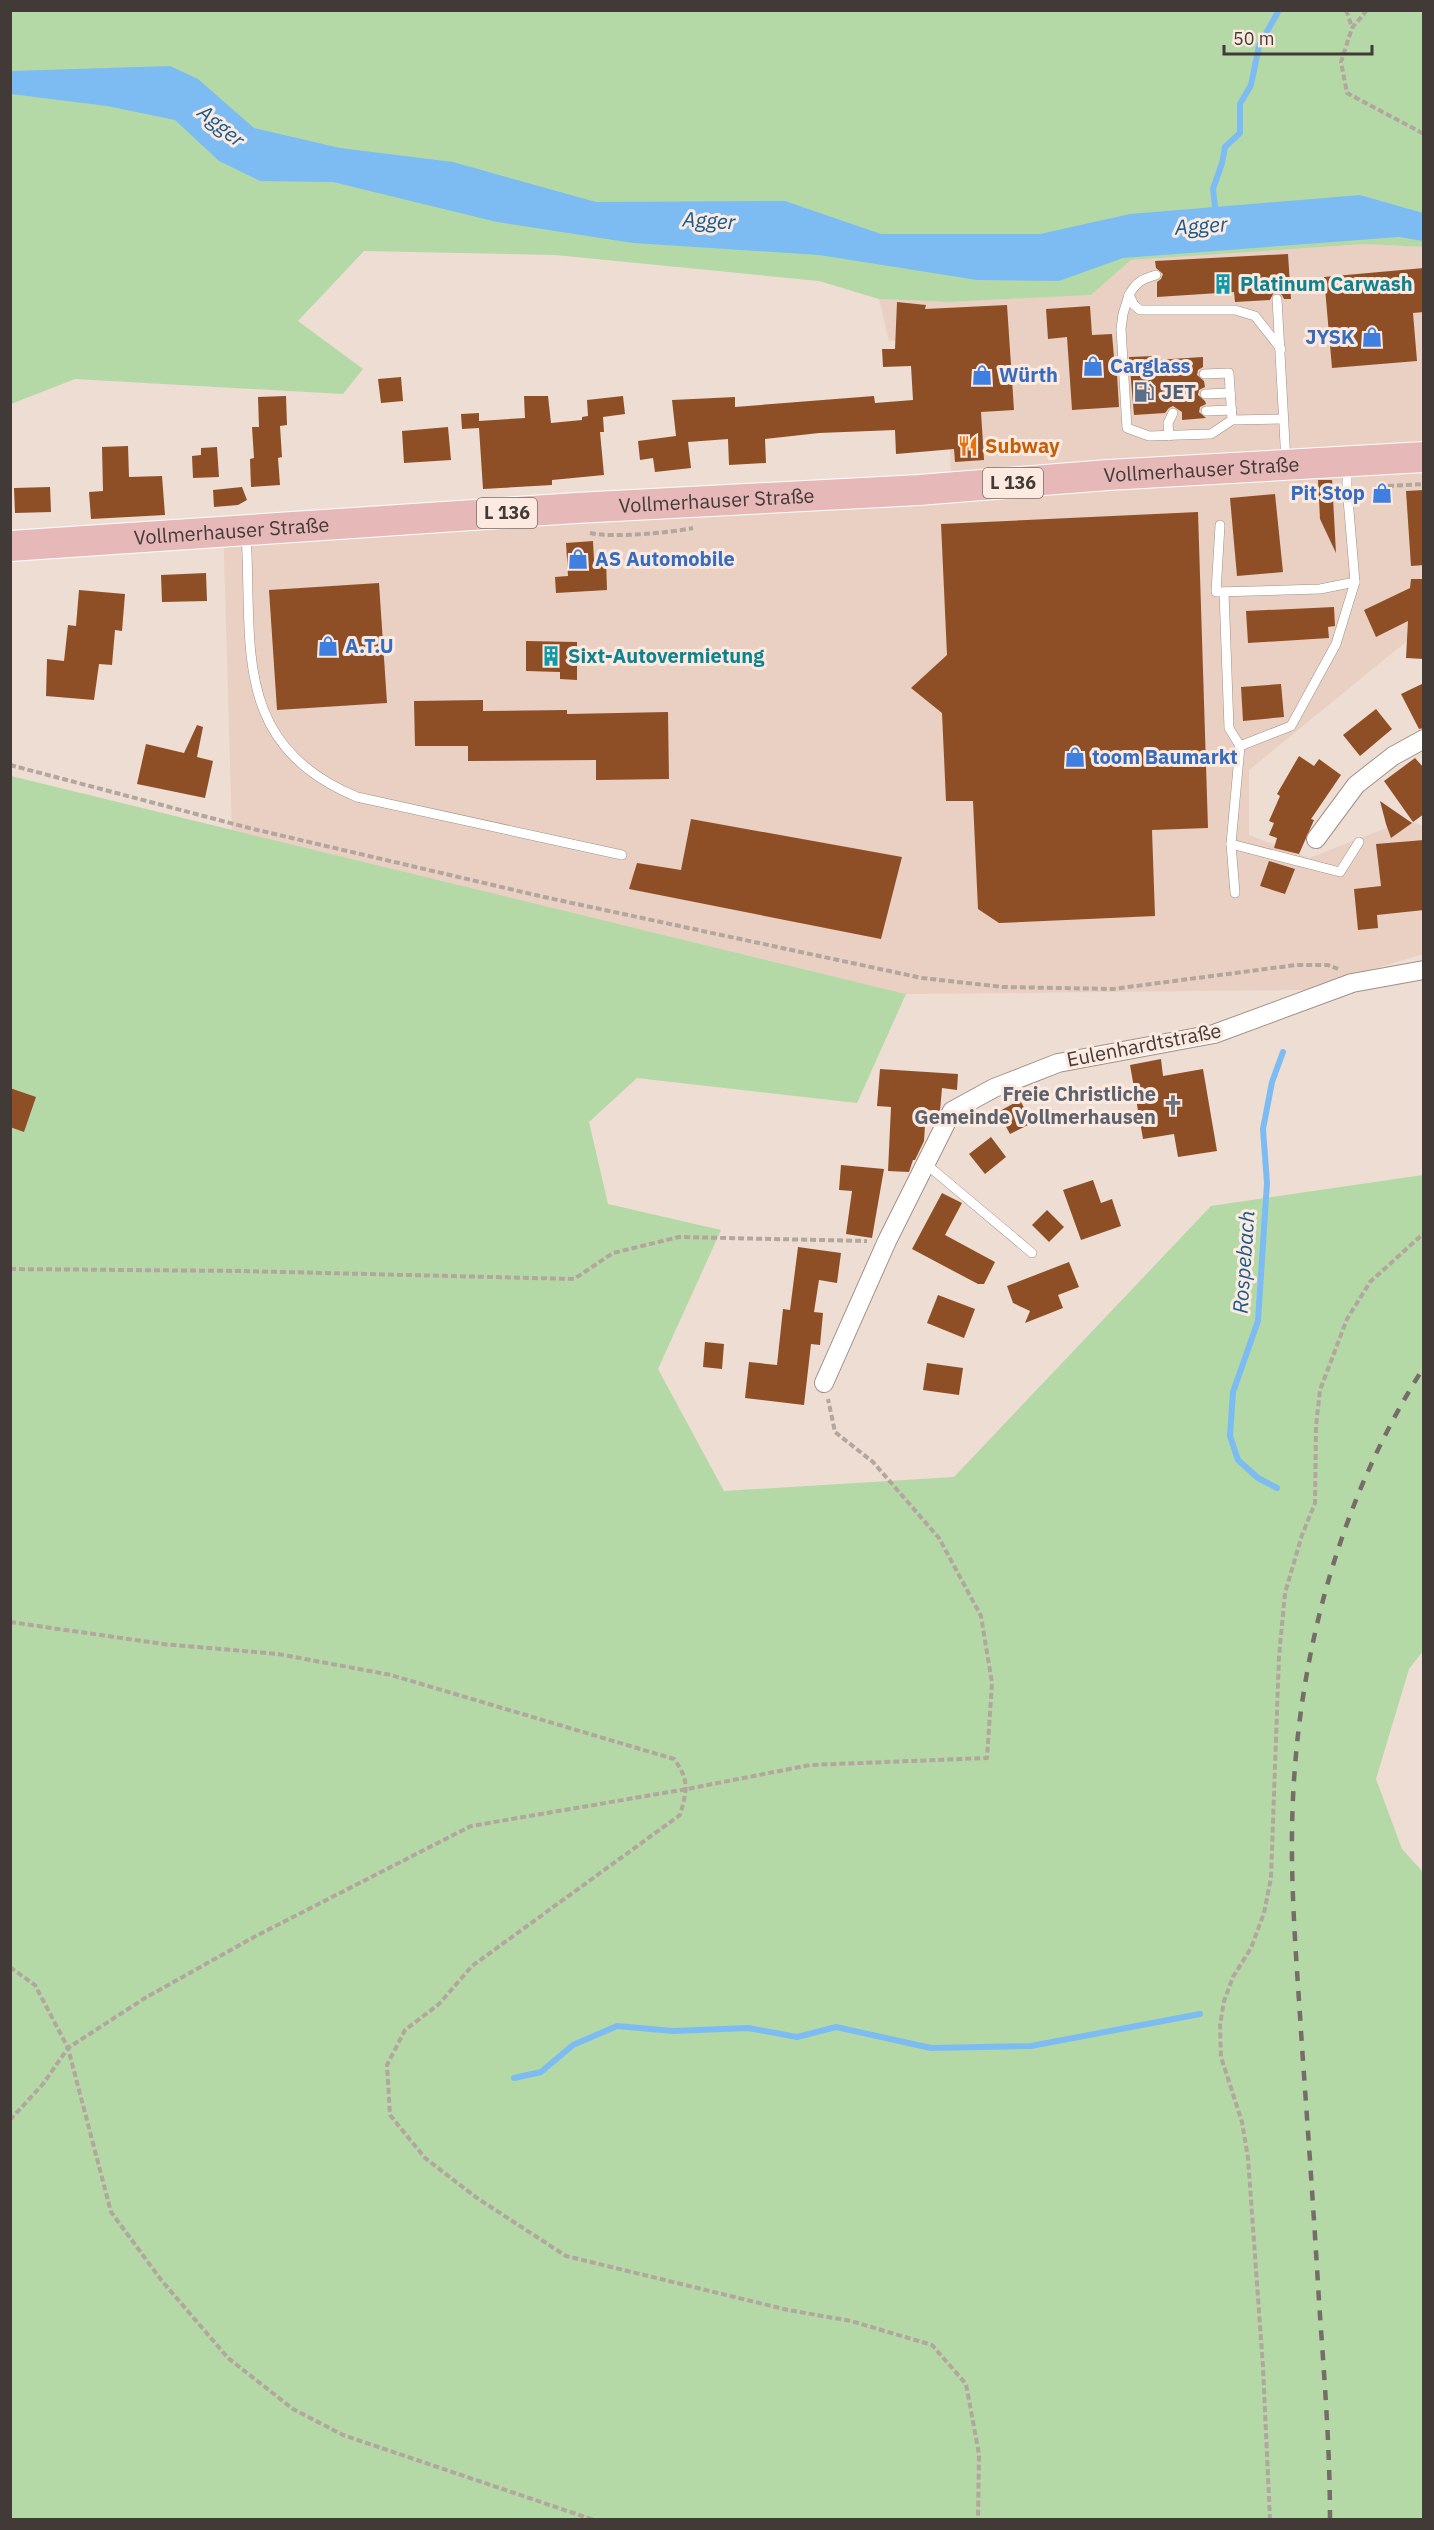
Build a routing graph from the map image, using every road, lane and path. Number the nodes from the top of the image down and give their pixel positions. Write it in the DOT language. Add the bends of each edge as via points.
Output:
graph roads {
  1 [pos="1346,10"];
  2 [pos="1367,10"];
  3 [pos="1352,28"];
  4 [pos="1424,134"];
  5 [pos="1156,275"];
  6 [pos="1129,295"];
  7 [pos="1277,299"];
  8 [pos="1281,349"];
  9 [pos="1204,374"];
  10 [pos="1230,393"];
  11 [pos="1205,394"];
  12 [pos="1232,410"];
  13 [pos="1206,411"];
  14 [pos="1173,412"];
  15 [pos="1283,419"];
  16 [pos="1232,420"];
  17 [pos="1168,436"];
  18 [pos="1424,457"];
  19 [pos="1347,460"];
  20 [pos="1286,464"];
  21 [pos="1220,525"];
  22 [pos="246,530"];
  23 [pos="10,546"];
  24 [pos="1355,582"];
  25 [pos="1224,592"];
  26 [pos="1424,739"];
  27 [pos="1240,746"];
  28 [pos="10,765"];
  29 [pos="1317,839"];
  30 [pos="1359,842"];
  31 [pos="1231,844"];
  32 [pos="622,855"];
  33 [pos="1235,893"];
  34 [pos="1296,965"];
  35 [pos="1424,970"];
  36 [pos="926,1164"];
  37 [pos="1424,1233"];
  38 [pos="887,1241"];
  39 [pos="1032,1253"];
  40 [pos="10,1269"];
  41 [pos="824,1383"];
  42 [pos="10,1622"];
  43 [pos="687,1789"];
  44 [pos="10,1967"];
  45 [pos="68,2048"];
  46 [pos="10,2120"];
  47 [pos="594,2520"];
  48 [pos="978,2520"];
  49 [pos="1270,2520"];
  1 -- 3 [label="path"];
  2 -- 3 [label="path"];
  3 -- 4 [label="path" via="1341,62 1347,93"];
  5 -- 6 [label="lane" via="1142,279"];
  6 -- 8 [label="lane" via="1140,310 1211,308 1255,316"];
  6 -- 17 [label="lane" via="1121,329 1127,428 1149,436"];
  7 -- 8 [label="lane"];
  8 -- 15 [label="lane"];
  9 -- 10 [label="lane" via="1229,373"];
  10 -- 11 [label="lane"];
  10 -- 12 [label="lane"];
  12 -- 13 [label="lane"];
  12 -- 16 [label="lane"];
  14 -- 17 [label="lane"];
  15 -- 16 [label="lane"];
  15 -- 20 [label="lane"];
  16 -- 17 [label="lane" via="1211,434"];
  18 -- 19 [label="main road, Vollmerhauser Straße / L 136"];
  19 -- 20 [label="main road, Vollmerhauser Straße / L 136"];
  19 -- 24 [label="lane"];
  20 -- 22 [label="main road, Vollmerhauser Straße / L 136"];
  21 -- 25 [label="lane" via="1216,592"];
  22 -- 23 [label="main road, Vollmerhauser Straße / L 136"];
  22 -- 32 [label="lane" via="250,658 255,689 263,713 292,755 310,772 357,797"];
  24 -- 25 [label="lane" via="1320,589"];
  24 -- 27 [label="lane" via="1336,644 1291,726"];
  25 -- 27 [label="lane" via="1229,728"];
  26 -- 29 [label="street" via="1393,756 1356,785"];
  27 -- 31 [label="lane"];
  28 -- 34 [label="path" via="260,831 922,978 1003,987 1113,989"];
  30 -- 31 [label="lane" via="1340,872"];
  31 -- 33 [label="lane"];
  35 -- 36 [label="street, Eulenhardtstraße" via="1352,983 1214,1034 1047,1067 994,1088 952,1111"];
  36 -- 38 [label="street, Eulenhardtstraße"];
  36 -- 39 [label="lane"];
  37 -- 49 [label="path" via="1370,1282 1347,1319 1320,1390 1315,1503 1285,1593 1270,1878 1264,1912 1251,1948 1233,1977 1220,2025 1221,2058 1242,2121 1248,2158"];
  38 -- 40 [label="path" via="679,1237 613,1253 574,1279"];
  38 -- 41 [label="street, Eulenhardtstraße"];
  41 -- 43 [label="path" via="835,1432 873,1462 939,1538 981,1616 993,1683 987,1758 810,1765"];
  42 -- 43 [label="path" via="163,1644 278,1654 391,1675 674,1759 683,1772"];
  43 -- 45 [label="path" via="471,1826 254,1937 144,1998"];
  43 -- 48 [label="path" via="680,1815 472,1966 439,2004 405,2030 387,2065 390,2115 425,2158 477,2198 566,2256 788,2310 852,2321 932,2345 966,2384 979,2454"];
  44 -- 45 [label="path" via="35,1985"];
  45 -- 46 [label="path" via="43,2084"];
  45 -- 47 [label="path" via="111,2212 162,2281 228,2358 293,2409 342,2435"];
}
